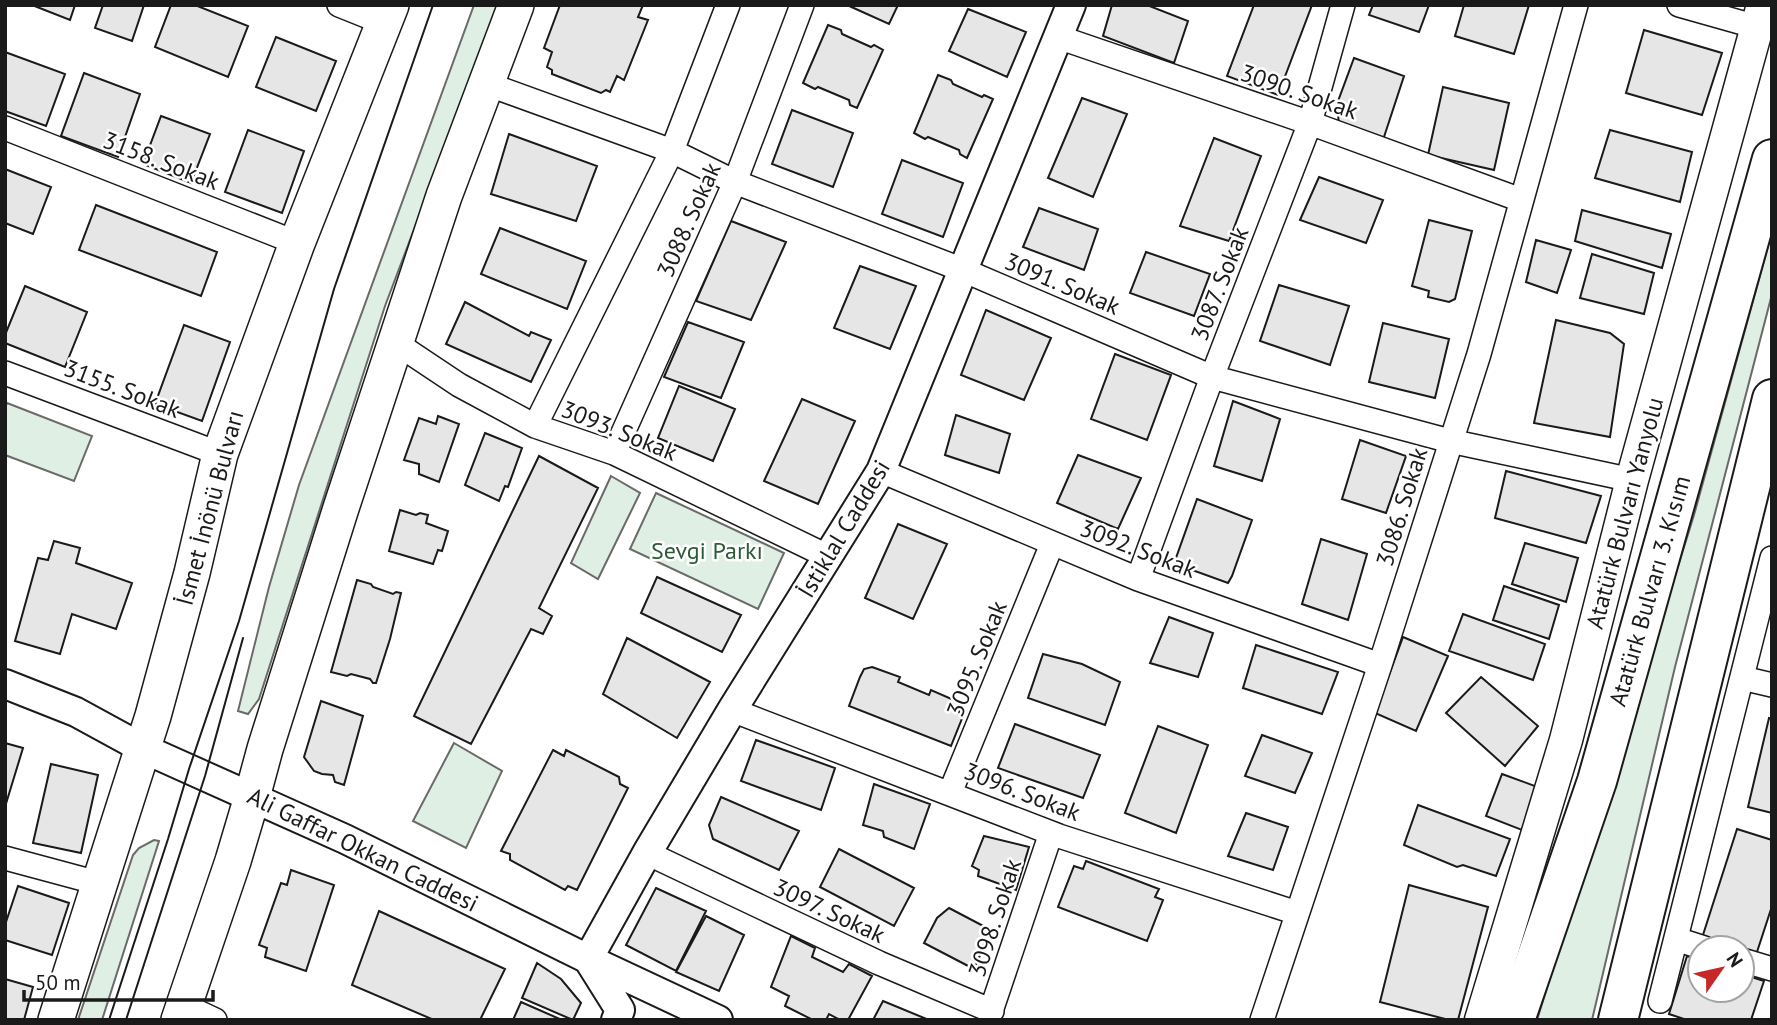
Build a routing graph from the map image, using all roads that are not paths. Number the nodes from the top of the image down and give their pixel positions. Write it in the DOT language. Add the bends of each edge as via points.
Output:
graph roads {
  1 [pos="340,5"];
  2 [pos="516,5"];
  3 [pos="727,5"];
  4 [pos="802,5"];
  5 [pos="1071,5"];
  6 [pos="1343,5"];
  7 [pos="1576,5"];
  8 [pos="1679,5"];
  9 [pos="388,14"];
  10 [pos="1760,16"];
  11 [pos="1058,37"];
  12 [pos="487,83"];
  13 [pos="1310,123"];
  14 [pos="5,128"];
  15 [pos="672,151"];
  16 [pos="1772,159"];
  17 [pos="735,183"];
  18 [pos="1521,200"];
  19 [pos="297,243"];
  20 [pos="963,270"];
  21 [pos="396,344"];
  22 [pos="5,373"];
  23 [pos="1212,377"];
  24 [pos="1770,410"];
  25 [pos="535,426"];
  26 [pos="1450,441"];
  27 [pos="614,453"];
  28 [pos="220,454"];
  29 [pos="881,471"];
  30 [pos="1632,480"];
  31 [pos="1052,544"];
  32 [pos="828,557"];
  33 [pos="1772,558"];
  34 [pos="1138,579"];
  35 [pos="1380,665"];
  36 [pos="1742,678"];
  37 [pos="5,684"];
  38 [pos="1772,685"];
  39 [pos="732,710"];
  40 [pos="142,748"];
  41 [pos="950,793"];
  42 [pos="253,797"];
  43 [pos="1051,833"];
  44 [pos="647,853"];
  45 [pos="5,858"];
  46 [pos="99,883"];
  47 [pos="1297,913"];
  48 [pos="1676,940"];
  49 [pos="1686,943"];
  50 [pos="588,960"];
  51 [pos="1660,1001"];
  52 [pos="181,1012"];
  53 [pos="990,1015"];
  54 [pos="56,1020"];
  55 [pos="215,1020"];
  56 [pos="616,1020"];
  57 [pos="719,1020"];
  58 [pos="1262,1020"];
  59 [pos="1481,1020"];
  60 [pos="1515,1020"];
  61 [pos="1618,1020"];
  1 -- 9 [label="street"];
  2 -- 12 [label="main road"];
  3 -- 15 [label="street, 3088. Sokak"];
  4 -- 17 [label="street, 3088. Sokak"];
  5 -- 11 [label="street, İstiklal Caddesi"];
  6 -- 13 [label="street, 3087. Sokak"];
  7 -- 18 [label="street, 3086. Sokak"];
  8 -- 10 [label="street"];
  9 -- 19 [label="main road, İsmet İnönü Bulvarı"];
  10 -- 30 [label="main road, Atatürk Bulvarı Yanyolu"];
  11 -- 13 [label="street, 3090. Sokak"];
  11 -- 20 [label="street, İstiklal Caddesi"];
  12 -- 15 [label="street, 3091. Sokak"];
  12 -- 21 [label="main road"];
  13 -- 18 [label="street, 3090. Sokak"];
  13 -- 23 [label="street, 3087. Sokak"];
  14 -- 19 [label="street, 3158. Sokak"];
  15 -- 17 [label="street, 3091. Sokak"];
  15 -- 25 [label="street, 3088. Sokak"];
  16 -- 60 [label="highway, Atatürk Bulvarı 3. Kısım" via="1597,781"];
  17 -- 20 [label="street, 3091. Sokak"];
  17 -- 27 [label="street, 3088. Sokak"];
  18 -- 26 [label="street, 3086. Sokak"];
  19 -- 28 [label="main road, İsmet İnönü Bulvarı"];
  20 -- 23 [label="street, 3091. Sokak"];
  20 -- 29 [label="street, İstiklal Caddesi"];
  21 -- 25 [label="street, 3093. Sokak"];
  21 -- 42 [label="main road"];
  22 -- 28 [label="street, 3155. Sokak"];
  23 -- 26 [label="street, 3091. Sokak"];
  23 -- 34 [label="street, 3087. Sokak"];
  24 -- 61 [label="highway"];
  25 -- 27 [label="street, 3093. Sokak"];
  26 -- 30 [label="street, 3091. Sokak"];
  26 -- 35 [label="street, 3086. Sokak"];
  27 -- 32 [label="street, 3093. Sokak"];
  28 -- 40 [label="main road, İsmet İnönü Bulvarı"];
  29 -- 31 [label="street, 3092. Sokak"];
  29 -- 32 [label="street, İstiklal Caddesi"];
  30 -- 59 [label="main road, Atatürk Bulvarı Yanyolu" via="1566,740"];
  31 -- 34 [label="street, 3092. Sokak"];
  31 -- 41 [label="street, 3095. Sokak"];
  32 -- 39 [label="street, İstiklal Caddesi"];
  33 -- 36 [label="street"];
  34 -- 35 [label="street, 3092. Sokak"];
  35 -- 47 [label="street, 3086. Sokak"];
  36 -- 38 [label="street"];
  36 -- 48 [label="street"];
  37 -- 40 [label="street, Ali Gaffar Okkan Caddesi" via="76,712"];
  39 -- 41 [label="street, 3096. Sokak"];
  39 -- 44 [label="street, İstiklal Caddesi"];
  40 -- 42 [label="street, Ali Gaffar Okkan Caddesi"];
  40 -- 46 [label="main road, İsmet İnönü Bulvarı"];
  41 -- 43 [label="street, 3096. Sokak"];
  42 -- 50 [label="street, Ali Gaffar Okkan Caddesi"];
  42 -- 52 [label="main road"];
  43 -- 47 [label="street, 3096. Sokak"];
  43 -- 53 [label="street, 3098. Sokak"];
  44 -- 50 [label="street, İstiklal Caddesi"];
  44 -- 53 [label="street, 3097. Sokak"];
  45 -- 46 [label="street"];
  46 -- 54 [label="main road, İsmet İnönü Bulvarı"];
  47 -- 58 [label="street, 3086. Sokak"];
  48 -- 49 [label="street"];
  48 -- 51 [label="street"];
  50 -- 56 [label="street" via="620,1010"];
  50 -- 57 [label="street, Ali Gaffar Okkan Caddesi"];
  52 -- 55 [label="street"];
}
